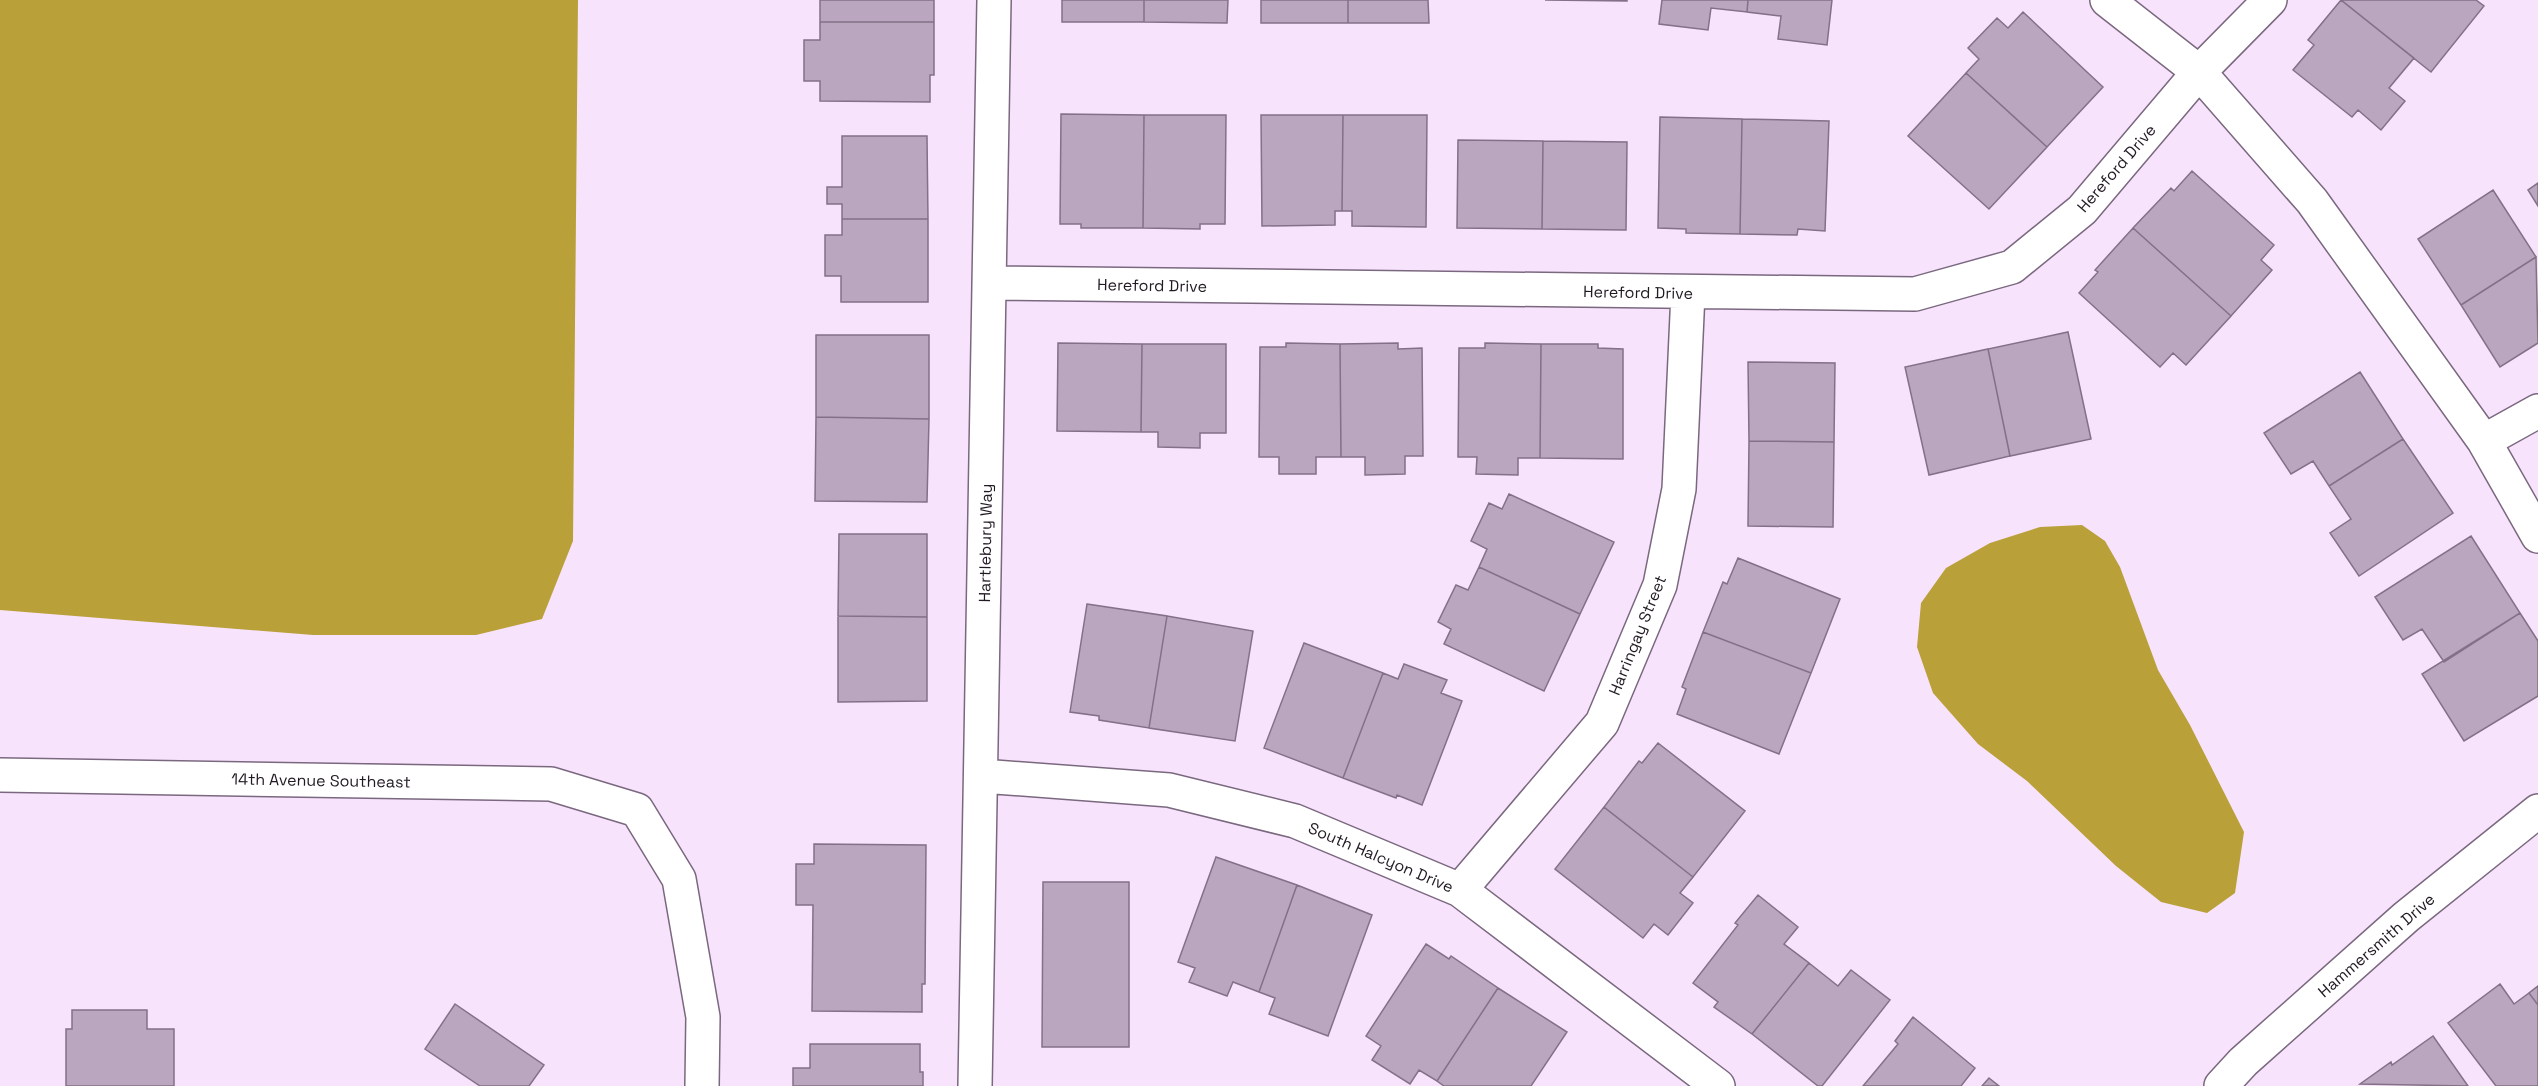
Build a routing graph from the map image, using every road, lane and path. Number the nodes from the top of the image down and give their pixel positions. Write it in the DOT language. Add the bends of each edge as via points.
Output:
graph roads {
  1 [pos="994,0"];
  2 [pos="2107,0"];
  3 [pos="2270,0"];
  4 [pos="2199,72"];
  5 [pos="989,283"];
  6 [pos="1688,292"];
  7 [pos="2538,411"];
  8 [pos="2484,441"];
  9 [pos="2538,536"];
  10 [pos="0,775"];
  11 [pos="982,776"];
  12 [pos="2538,811"];
  13 [pos="1460,890"];
  14 [pos="702,1086"];
  15 [pos="975,1086"];
  16 [pos="1718,1086"];
  17 [pos="2221,1086"];
  1 -- 5 [label="street, Hartlebury Way"];
  2 -- 4 [label="street"];
  3 -- 4 [label="street, Hereford Drive"];
  4 -- 6 [label="street, Hereford Drive" via="2082,210 2012,267 1915,294"];
  4 -- 8 [label="street" via="2312,201"];
  5 -- 6 [label="street, Hereford Drive"];
  5 -- 11 [label="street, Hartlebury Way"];
  6 -- 13 [label="street, Harringay Street" via="1679,489 1660,585 1602,723"];
  7 -- 8 [label="street"];
  8 -- 9 [label="street"];
  10 -- 14 [label="street, 14th Avenue Southeast" via="551,784 637,810 679,879 703,1017"];
  11 -- 13 [label="street, South Halcyon Drive" via="1169,790 1295,821"];
  11 -- 15 [label="street, Hartlebury Way"];
  12 -- 17 [label="street, Hammersmith Drive" via="2406,917"];
  13 -- 16 [label="street, South Halcyon Drive"];
}
